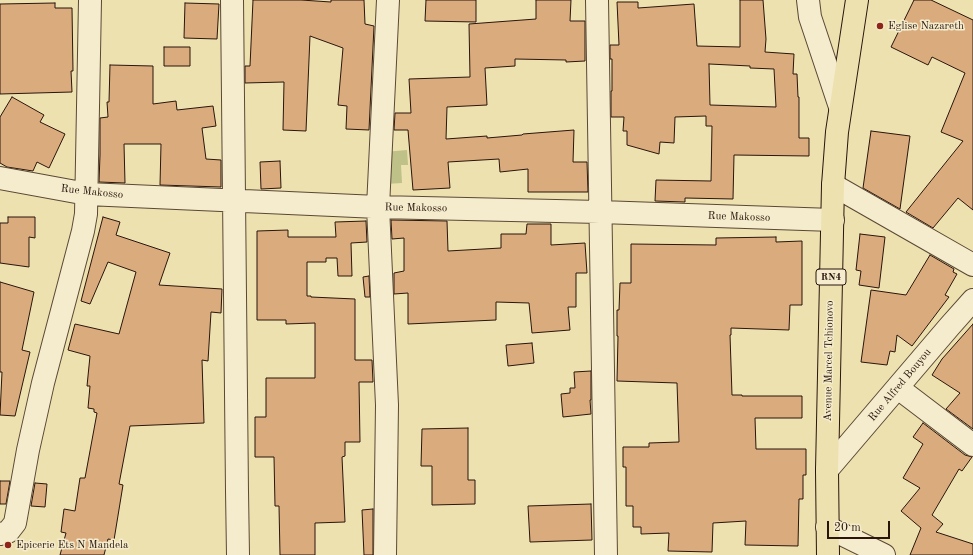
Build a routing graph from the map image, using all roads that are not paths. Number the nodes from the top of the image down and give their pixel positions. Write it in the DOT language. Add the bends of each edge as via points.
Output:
graph roads {
  1 [pos="90,0"];
  2 [pos="232,0"];
  3 [pos="388,0"];
  4 [pos="597,0"];
  5 [pos="808,0"];
  6 [pos="857,0"];
  7 [pos="840,107"];
  8 [pos="0,178"];
  9 [pos="833,185"];
  10 [pos="87,194"];
  11 [pos="234,200"];
  12 [pos="378,207"];
  13 [pos="600,212"];
  14 [pos="833,220"];
  15 [pos="973,265"];
  16 [pos="973,300"];
  17 [pos="898,388"];
  18 [pos="973,445"];
  19 [pos="827,470"];
  20 [pos="827,527"];
  21 [pos="0,534"];
  22 [pos="238,555"];
  23 [pos="385,555"];
  24 [pos="606,555"];
  25 [pos="828,555"];
  26 [pos="884,555"];
  1 -- 10 [label="street"];
  2 -- 11 [label="street"];
  3 -- 12 [label="street"];
  4 -- 13 [label="street"];
  5 -- 7 [label="street" via="810,17"];
  6 -- 7 [label="highway, Avenue Marcel Tchionovo / RN4"];
  7 -- 9 [label="highway, Avenue Marcel Tchionovo / RN4"];
  8 -- 10 [label="street, Rue Makosso"];
  9 -- 14 [label="highway, Avenue Marcel Tchionovo / RN4"];
  9 -- 15 [label="street"];
  10 -- 11 [label="street, Rue Makosso"];
  10 -- 21 [label="street" via="83,231 43,383 15,523 8,532"];
  11 -- 12 [label="street, Rue Makosso"];
  11 -- 22 [label="street"];
  12 -- 13 [label="street, Rue Makosso"];
  12 -- 23 [label="street" via="386,405"];
  13 -- 14 [label="street, Rue Makosso"];
  13 -- 24 [label="street"];
  14 -- 19 [label="highway, Avenue Marcel Tchionovo / RN4"];
  16 -- 17 [label="street, Rue Alfred Bouyou"];
  17 -- 18 [label="street"];
  17 -- 19 [label="street, Rue Alfred Bouyou"];
  19 -- 20 [label="highway, Avenue Marcel Tchionovo / RN4"];
  20 -- 25 [label="highway, Avenue Marcel Tchionovo / RN4"];
  20 -- 26 [label="street"];
}
